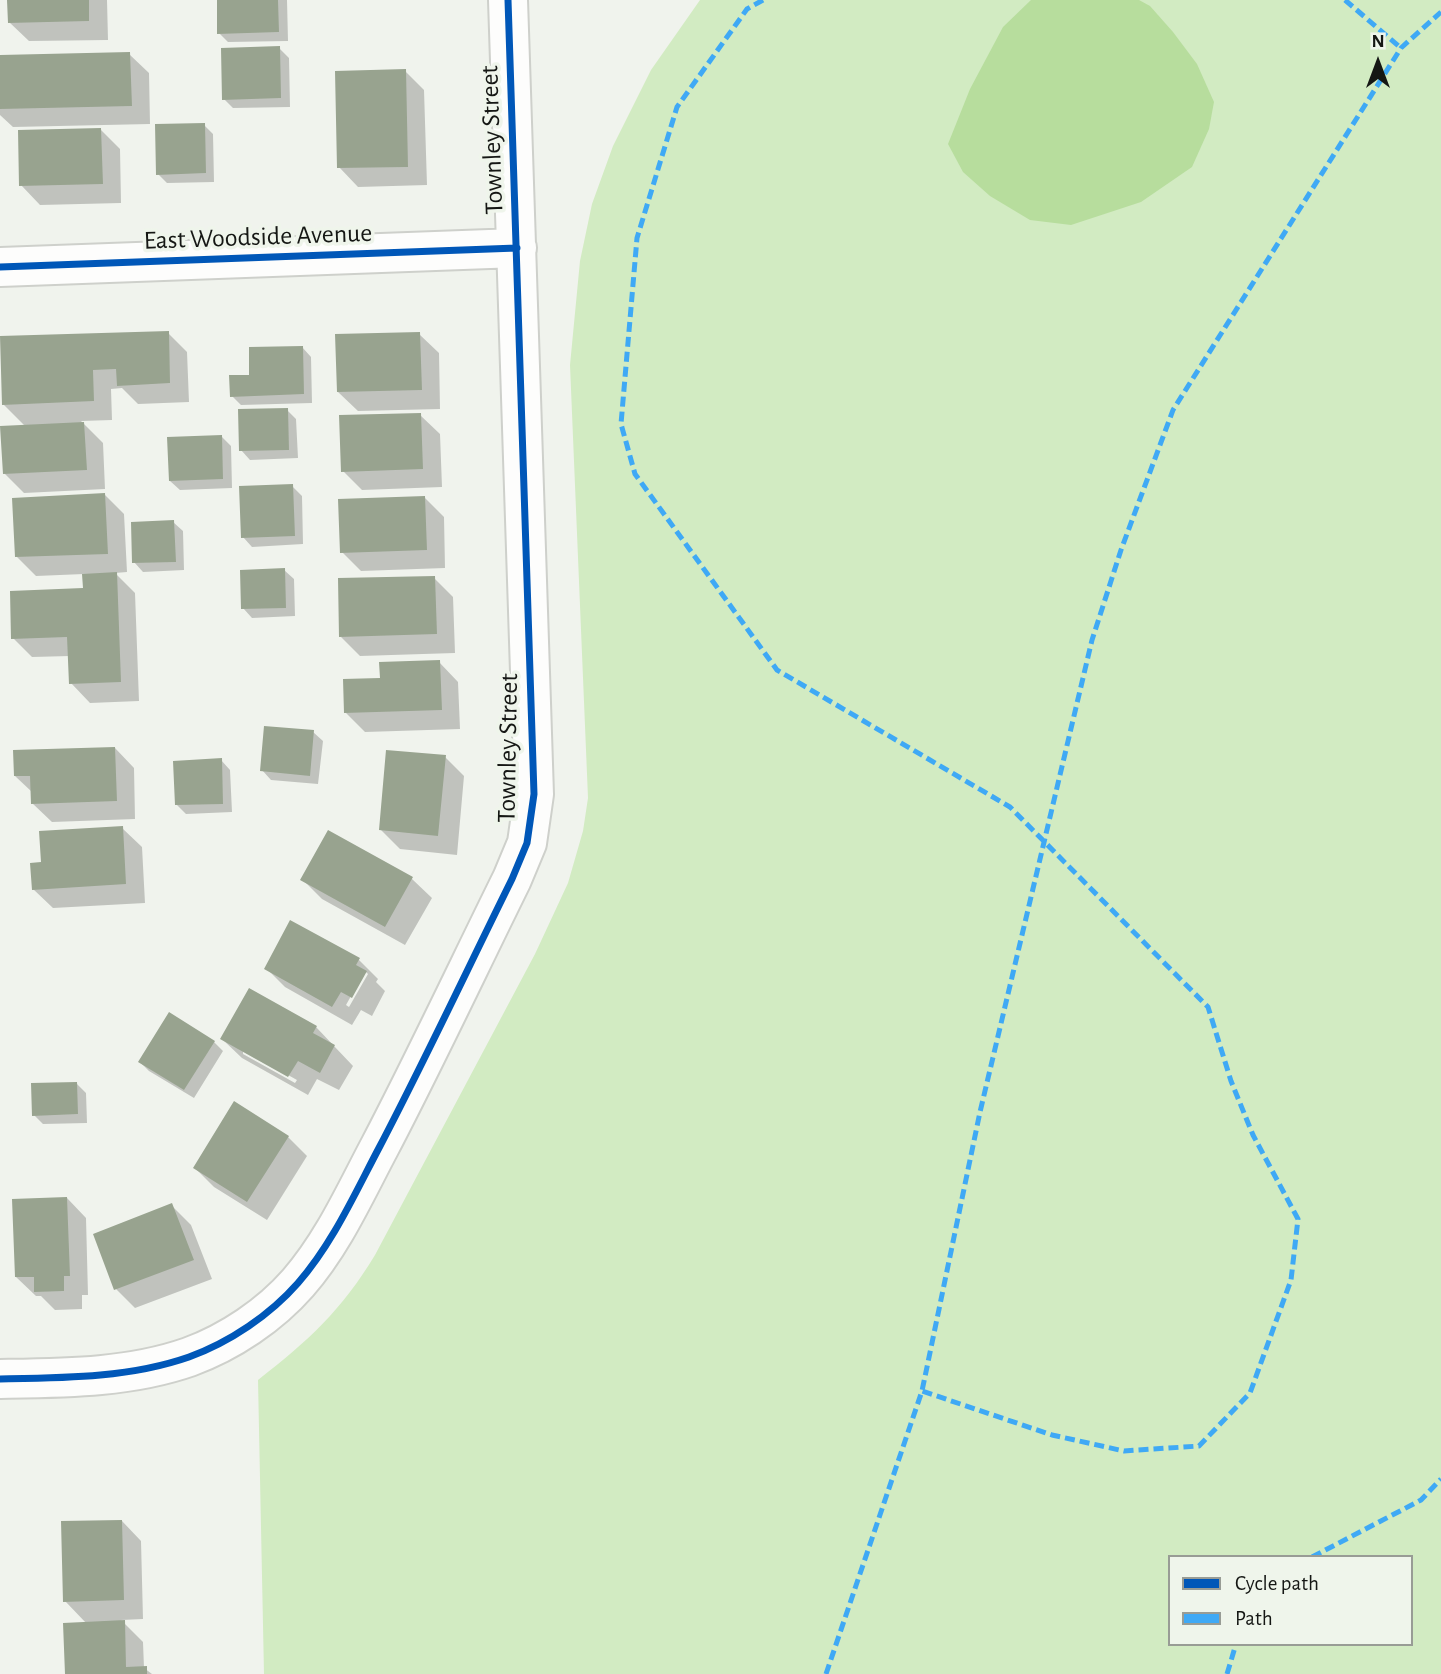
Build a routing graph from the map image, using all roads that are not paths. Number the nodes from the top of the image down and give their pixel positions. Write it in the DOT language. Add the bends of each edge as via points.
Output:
graph roads {
  1 [pos="508,0"];
  2 [pos="517,248"];
  3 [pos="0,267"];
  4 [pos="0,1379"];
  1 -- 2 [label="street, Townley Street"];
  2 -- 3 [label="street, East Woodside Avenue"];
  2 -- 4 [label="street, Townley Street" via="534,794 527,843 512,880 351,1202 298,1283 232,1337 191,1356 132,1372"];
}
